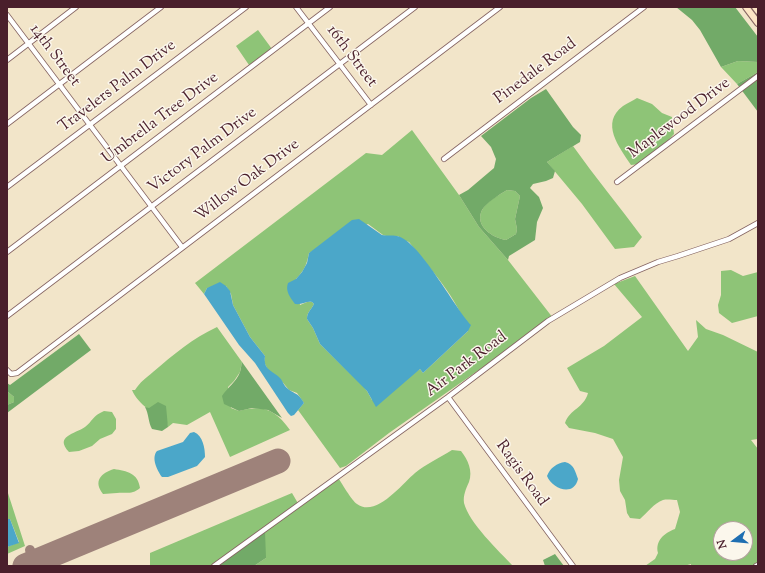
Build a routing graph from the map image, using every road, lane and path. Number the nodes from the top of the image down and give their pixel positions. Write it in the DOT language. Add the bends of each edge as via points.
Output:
graph roads {
  1 [pos="76,7"];
  2 [pos="161,7"];
  3 [pos="246,7"];
  4 [pos="296,7"];
  5 [pos="330,7"];
  6 [pos="415,7"];
  7 [pos="500,7"];
  8 [pos="644,7"];
  9 [pos="746,7"];
  10 [pos="755,7"];
  11 [pos="758,11"];
  12 [pos="7,15"];
  13 [pos="309,23"];
  14 [pos="758,23"];
  15 [pos="28,44"];
  16 [pos="7,60"];
  17 [pos="340,64"];
  18 [pos="758,76"];
  19 [pos="59,84"];
  20 [pos="371,105"];
  21 [pos="7,124"];
  22 [pos="90,125"];
  23 [pos="444,159"];
  24 [pos="121,166"];
  25 [pos="617,182"];
  26 [pos="7,187"];
  27 [pos="152,206"];
  28 [pos="758,223"];
  29 [pos="182,247"];
  30 [pos="7,252"];
  31 [pos="7,316"];
  32 [pos="7,370"];
  33 [pos="448,396"];
  34 [pos="214,566"];
  35 [pos="573,566"];
  1 -- 15 [label="street"];
  2 -- 19 [label="street"];
  3 -- 22 [label="street, Travelers Palm Drive"];
  4 -- 13 [label="street, 16th Street"];
  5 -- 13 [label="street, Umbrella Tree Drive"];
  6 -- 17 [label="street, Victory Palm Drive"];
  7 -- 20 [label="street, Willow Oak Drive"];
  8 -- 23 [label="street, Pinedale Road"];
  9 -- 14 [label="main road"];
  10 -- 11 [label="main road"];
  12 -- 15 [label="street, 14th Street"];
  13 -- 17 [label="street, 16th Street"];
  13 -- 24 [label="street, Umbrella Tree Drive"];
  15 -- 16 [label="street"];
  15 -- 19 [label="street, 14th Street"];
  17 -- 20 [label="street, 16th Street"];
  17 -- 27 [label="street, Victory Palm Drive"];
  18 -- 25 [label="street, Maplewood Drive"];
  19 -- 21 [label="street"];
  19 -- 22 [label="street, 14th Street"];
  20 -- 29 [label="street, Willow Oak Drive"];
  22 -- 24 [label="street, 14th Street"];
  22 -- 26 [label="street, Travelers Palm Drive"];
  24 -- 27 [label="street, 14th Street"];
  24 -- 30 [label="street, Umbrella Tree Drive"];
  27 -- 29 [label="street, 14th Street"];
  27 -- 31 [label="street, Victory Palm Drive"];
  28 -- 33 [label="street, Air Park Road" via="729,239 658,262 620,278 548,321"];
  29 -- 32 [label="street, Willow Oak Drive" via="17,373 11,374"];
  33 -- 34 [label="street, Air Park Road"];
  33 -- 35 [label="street, Ragis Road"];
}
